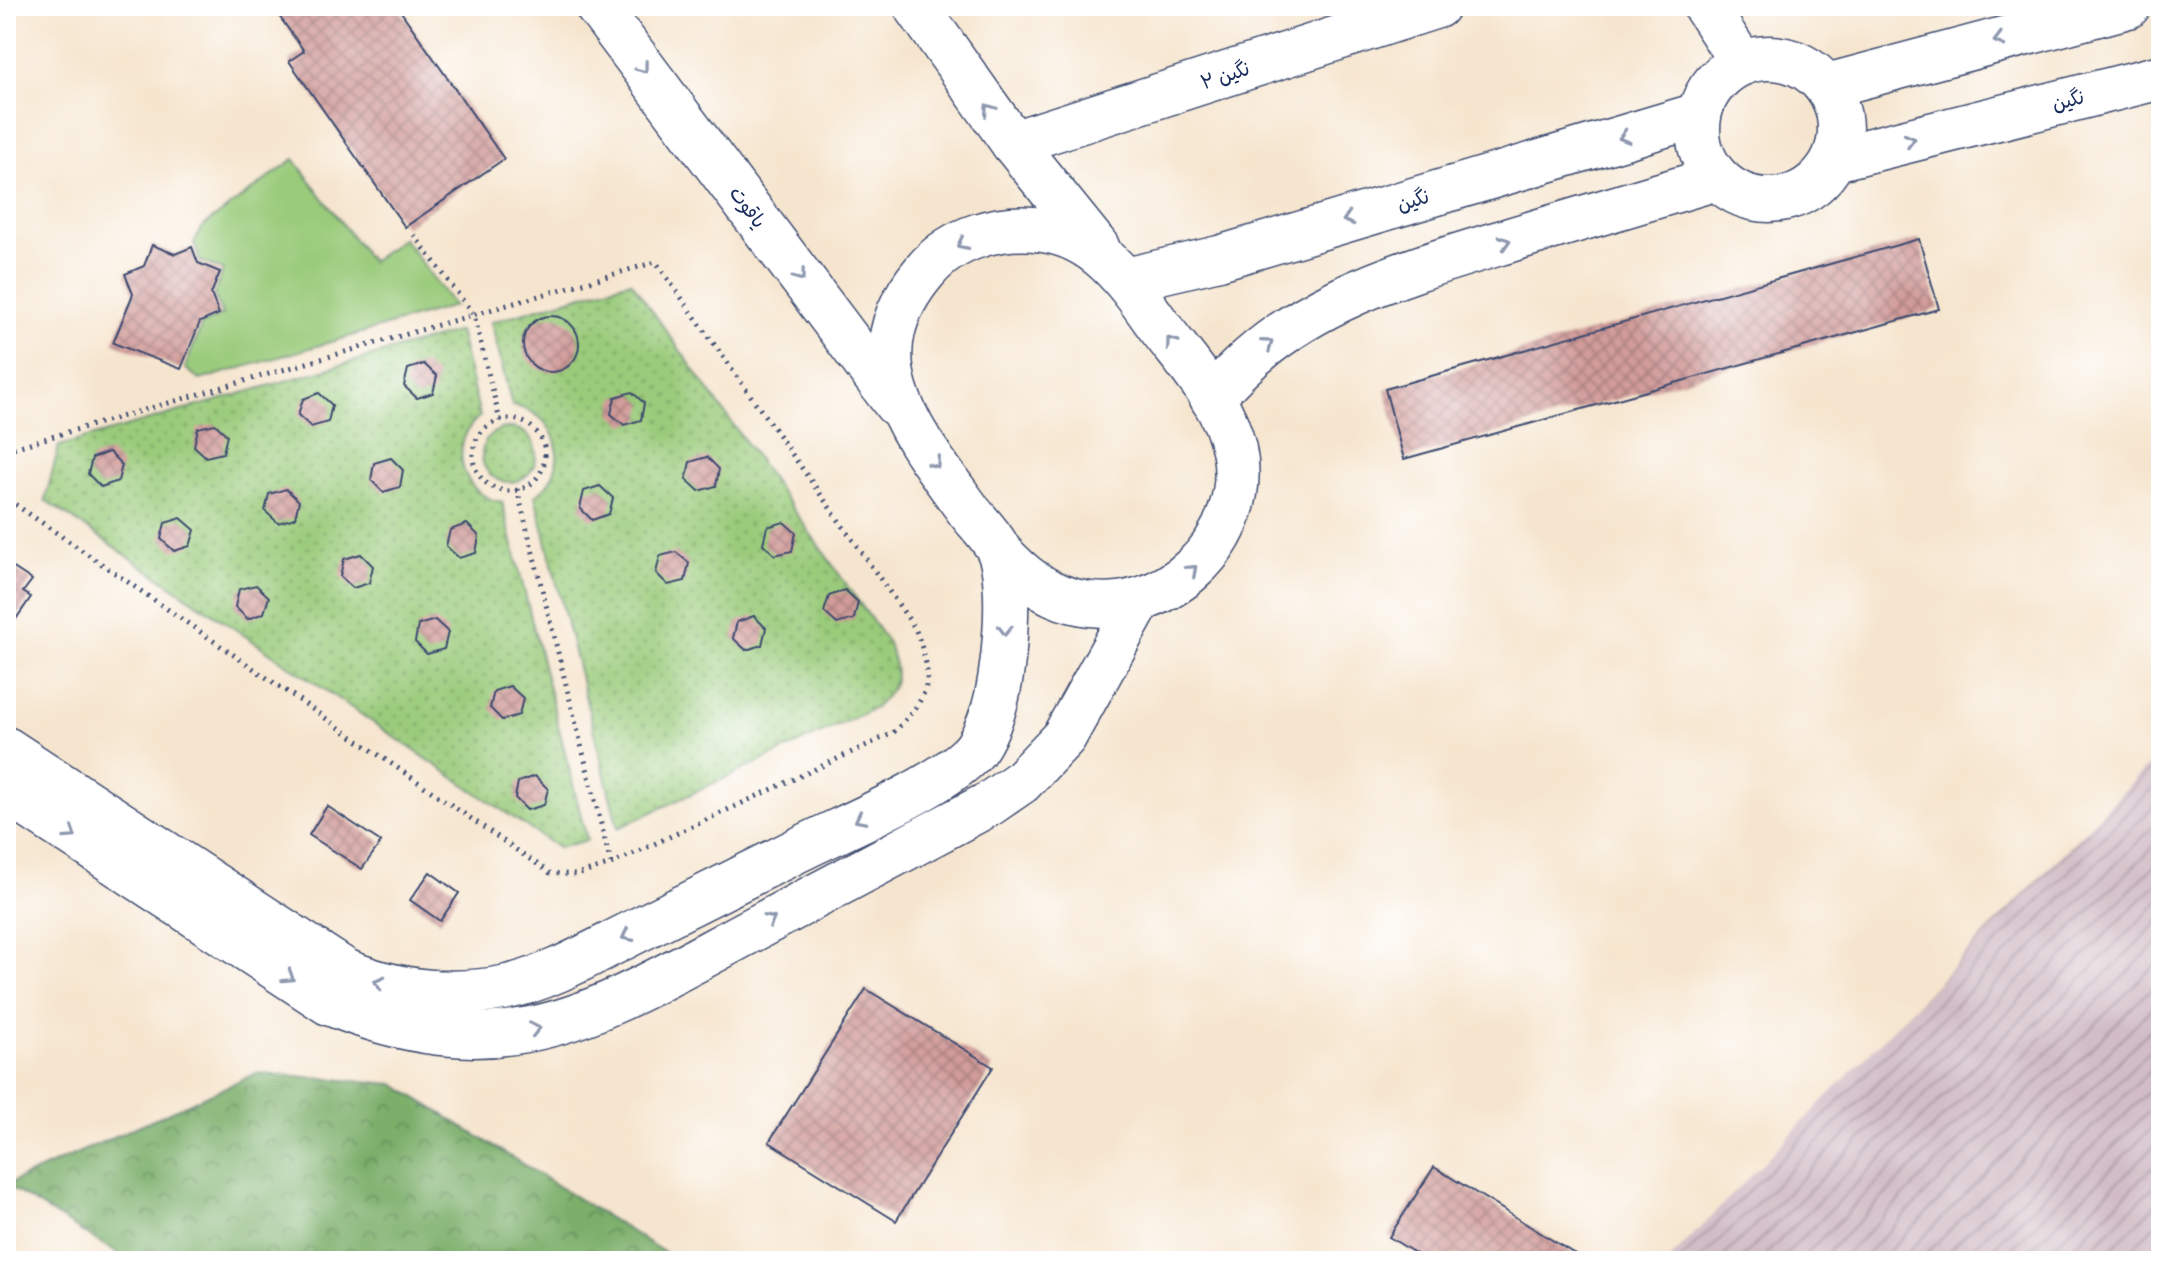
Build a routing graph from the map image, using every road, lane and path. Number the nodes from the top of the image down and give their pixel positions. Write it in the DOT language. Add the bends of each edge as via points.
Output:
graph roads {
  1 [pos="597,6"];
  2 [pos="916,6"];
  3 [pos="1437,6"];
  4 [pos="1705,6"];
  5 [pos="2128,6"];
  6 [pos="1742,63"];
  7 [pos="2161,77"];
  8 [pos="1827,86"];
  9 [pos="1698,115"];
  10 [pos="1013,143"];
  11 [pos="1835,159"];
  12 [pos="1717,178"];
  13 [pos="414,235"];
  14 [pos="1116,269"];
  15 [pos="474,315"];
  16 [pos="1212,398"];
  17 [pos="899,408"];
  18 [pos="500,421"];
  19 [pos="6,450"];
  20 [pos="517,489"];
  21 [pos="6,498"];
  22 [pos="1000,552"];
  23 [pos="1140,600"];
  24 [pos="6,749"];
  25 [pos="6,791"];
  26 [pos="611,864"];
  1 -- 17 [label="street, یاقوت, one-way"];
  10 -- 2 [label="street, one-way"];
  3 -- 10 [label="street, نگین ۲"];
  4 -- 6 [label="street"];
  5 -- 8 [label="street, one-way"];
  6 -- 8 [label="street" via="1765,57 1788,60"];
  6 -- 9 [label="street" via="1714,83"];
  11 -- 7 [label="street, نگین, one-way"];
  8 -- 11 [label="street" via="1841,121"];
  9 -- 12 [label="street" via="1700,149"];
  9 -- 14 [label="street, نگین, one-way" via="1219,258"];
  10 -- 14 [label="street"];
  11 -- 12 [label="street" via="1803,193 1781,200 1757,200"];
  16 -- 12 [label="street, one-way" via="1260,349 1315,310 1390,276"];
  13 -- 15 [label="path"];
  16 -- 14 [label="street, one-way"];
  14 -- 17 [label="street, one-way" via="1079,241 1049,230 986,232 957,244 931,263 897,316 890,346"];
  15 -- 18 [label="path"];
  15 -- 19 [label="path"];
  15 -- 26 [label="path" via="656,262 915,628 929,664 922,703 893,733"];
  23 -- 16 [label="street, one-way" via="1195,570 1229,517 1236,455"];
  17 -- 22 [label="street, one-way"];
  18 -- 20 [label="path" via="485,425 471,451 479,479 504,492"];
  18 -- 20 [label="path" via="513,418 539,431 546,460 532,485"];
  20 -- 26 [label="path"];
  21 -- 26 [label="path" via="550,873 577,875"];
  22 -- 23 [label="street" via="1020,574 1077,602"];
  22 -- 24 [label="street, one-way" via="1004,646 994,709 973,753 888,805 585,957 506,987 440,994 377,984 345,971"];
  25 -- 23 [label="street, one-way" via="329,1003 377,1021 441,1034 522,1032 603,1009 989,804 1021,782 1064,737"];
}
